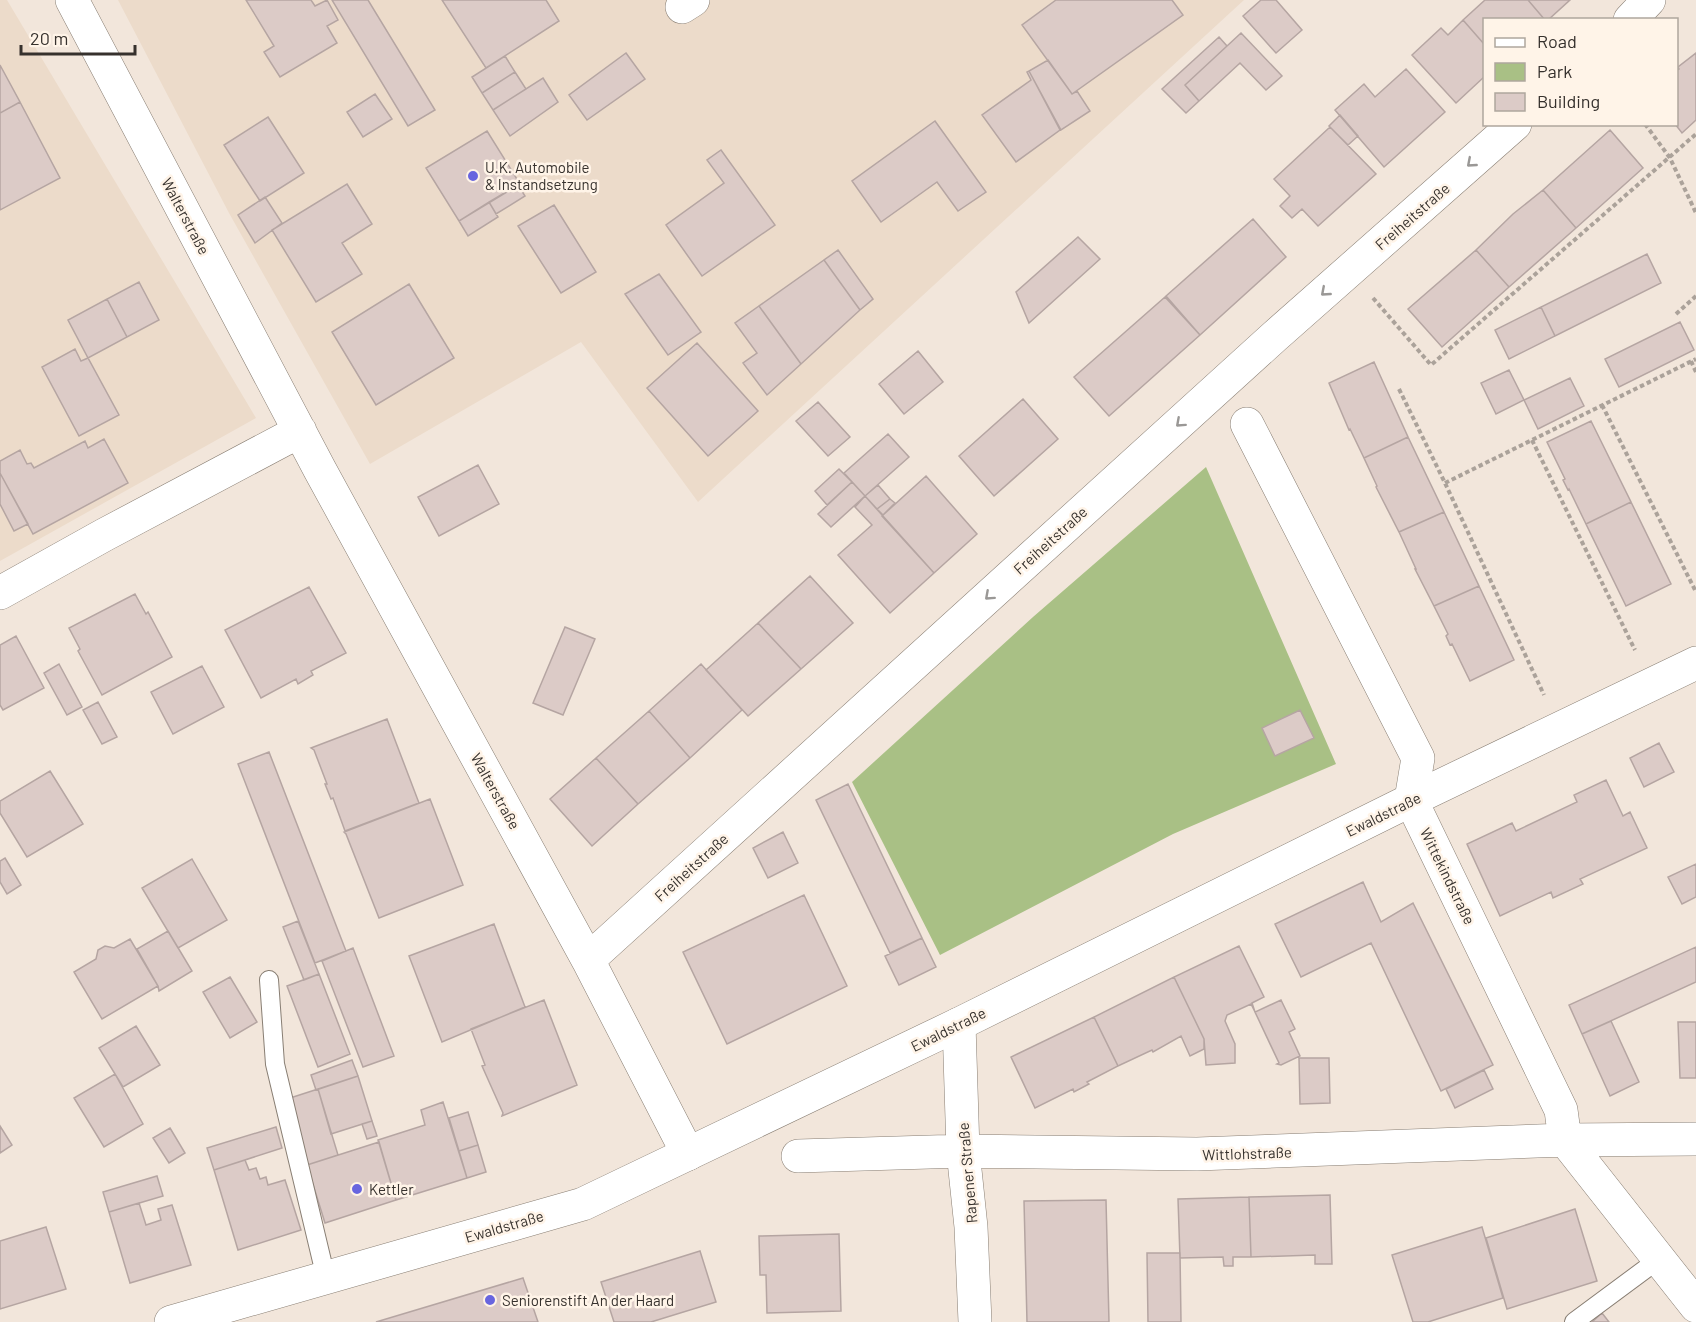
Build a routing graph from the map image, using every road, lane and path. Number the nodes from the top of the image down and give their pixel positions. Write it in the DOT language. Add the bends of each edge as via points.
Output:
graph roads {
  1 [pos="72,0"];
  2 [pos="1649,0"];
  3 [pos="1632,18"];
  4 [pos="1513,126"];
  5 [pos="1647,126"];
  6 [pos="1696,134"];
  7 [pos="1670,158"];
  8 [pos="1696,213"];
  9 [pos="1349,271"];
  10 [pos="1696,296"];
  11 [pos="1676,314"];
  12 [pos="1694,360"];
  13 [pos="1696,372"];
  14 [pos="1399,389"];
  15 [pos="1602,405"];
  16 [pos="1247,424"];
  17 [pos="300,432"];
  18 [pos="1532,440"];
  19 [pos="1446,483"];
  20 [pos="1696,592"];
  21 [pos="0,593"];
  22 [pos="1635,650"];
  23 [pos="1696,663"];
  24 [pos="1545,695"];
  25 [pos="1412,800"];
  26 [pos="588,960"];
  27 [pos="269,980"];
  28 [pos="959,1024"];
  29 [pos="1696,1139"];
  30 [pos="1565,1140"];
  31 [pos="963,1151"];
  32 [pos="688,1154"];
  33 [pos="798,1156"];
  34 [pos="1659,1259"];
  35 [pos="326,1278"];
  36 [pos="1696,1306"];
  37 [pos="171,1322"];
  38 [pos="975,1322"];
  39 [pos="1574,1322"];
  1 -- 17 [label="street, Walterstraße"];
  2 -- 3 [label="street"];
  4 -- 9 [label="street, Freiheitstraße, one-way"];
  5 -- 7 [label="path"];
  6 -- 7 [label="path"];
  7 -- 8 [label="path"];
  7 -- 9 [label="path" via="1431,365"];
  9 -- 26 [label="street, Freiheitstraße, one-way"];
  10 -- 11 [label="path"];
  12 -- 13 [label="path"];
  12 -- 15 [label="path"];
  14 -- 19 [label="path"];
  15 -- 18 [label="path"];
  15 -- 20 [label="path"];
  16 -- 25 [label="street" via="1418,758"];
  17 -- 21 [label="street"];
  17 -- 26 [label="street, Walterstraße"];
  18 -- 19 [label="path"];
  18 -- 22 [label="path"];
  19 -- 24 [label="path"];
  23 -- 25 [label="street, Ewaldstraße"];
  25 -- 28 [label="street, Ewaldstraße"];
  25 -- 30 [label="street, Wittekindstraße" via="1561,1110"];
  26 -- 32 [label="street, Walterstraße"];
  27 -- 35 [label="lane" via="275,1064"];
  28 -- 31 [label="street, Rapener Straße"];
  28 -- 32 [label="street, Ewaldstraße"];
  29 -- 30 [label="street, Wittlohstraße"];
  30 -- 31 [label="street, Wittlohstraße" via="1197,1155"];
  30 -- 34 [label="street"];
  31 -- 33 [label="street, Wittlohstraße"];
  31 -- 38 [label="street, Rapener Straße"];
  32 -- 35 [label="street, Ewaldstraße" via="583,1204"];
  34 -- 36 [label="street"];
  34 -- 39 [label="lane"];
  35 -- 37 [label="street, Ewaldstraße"];
}
